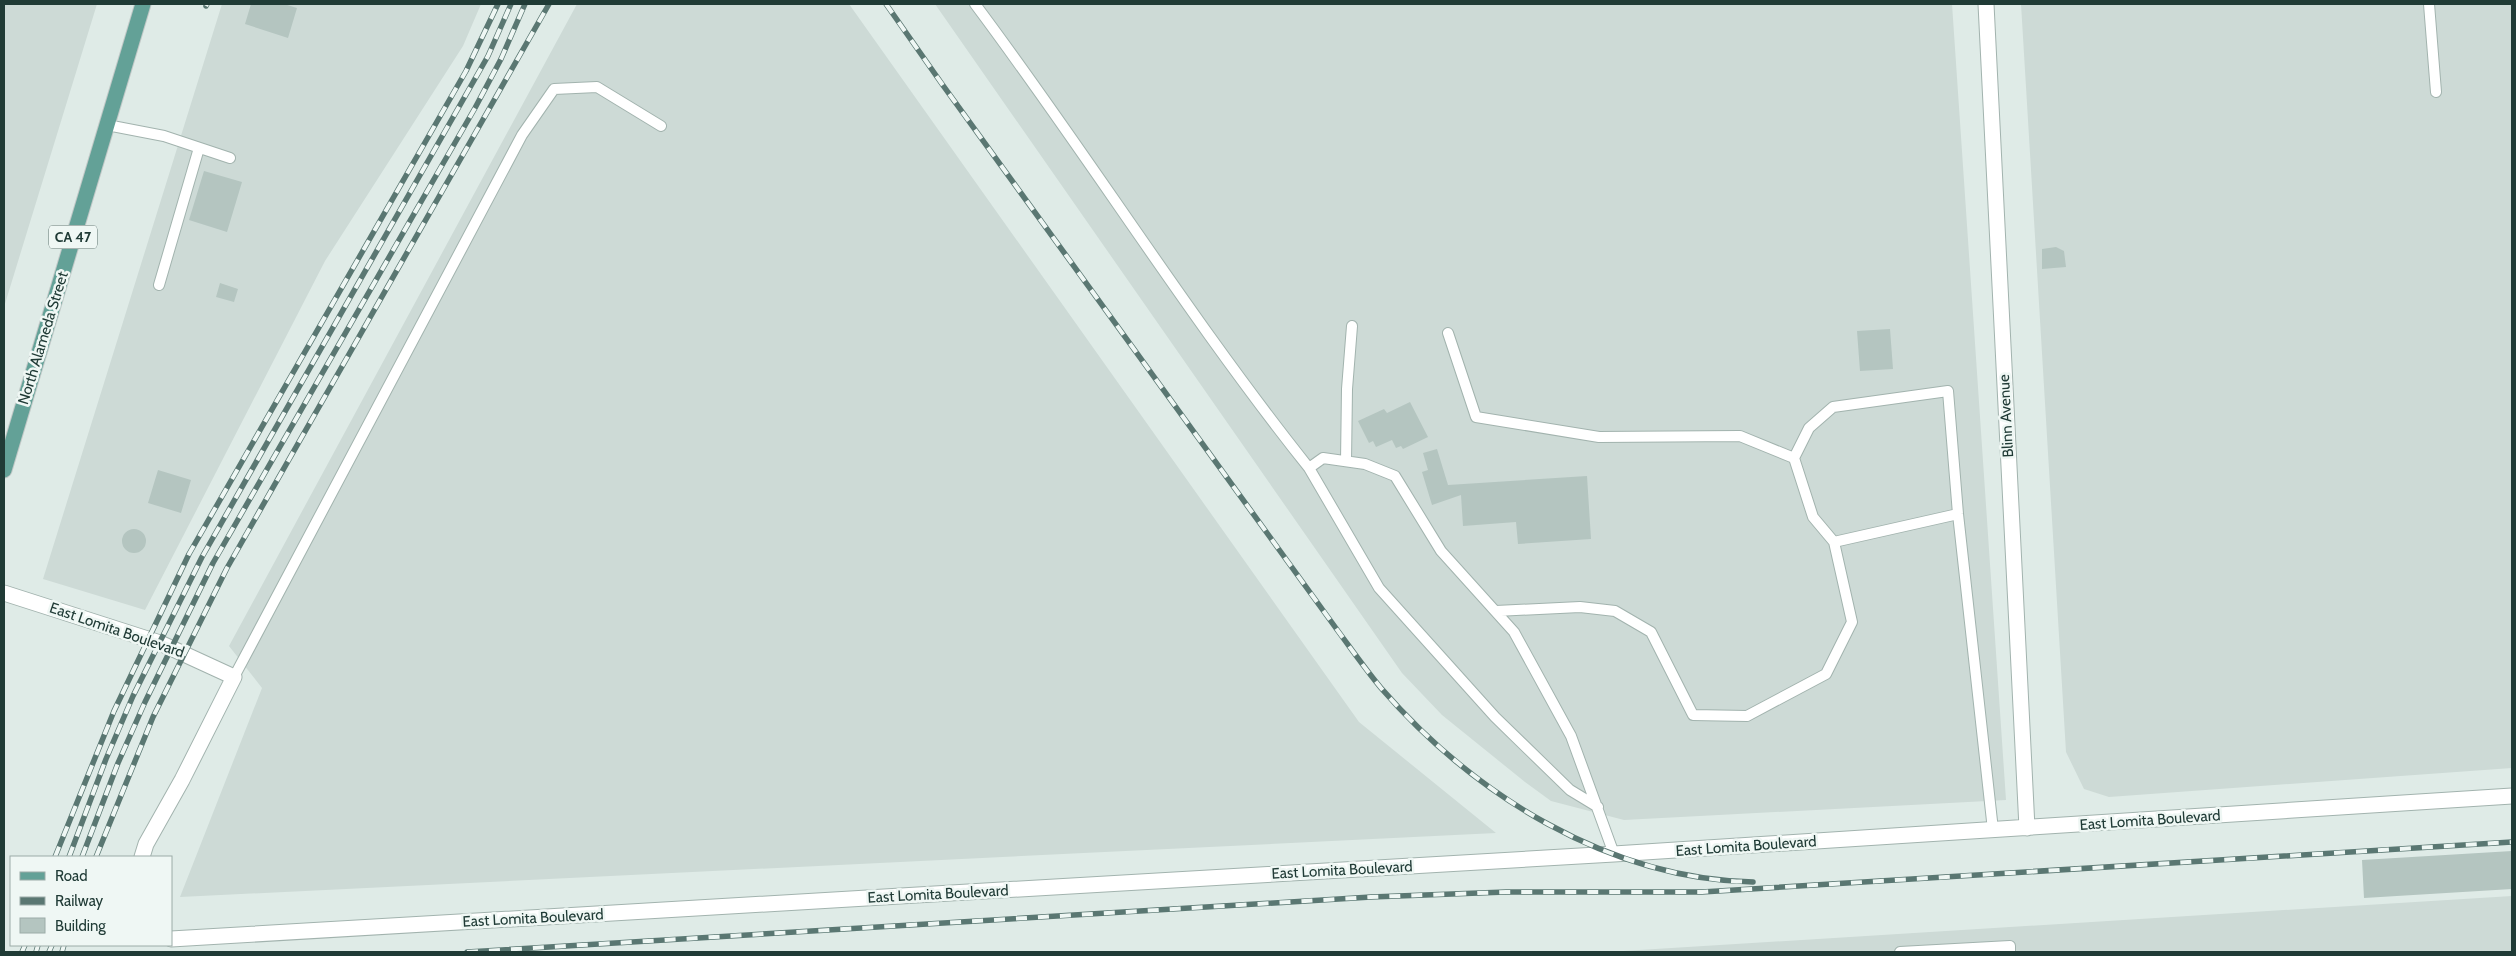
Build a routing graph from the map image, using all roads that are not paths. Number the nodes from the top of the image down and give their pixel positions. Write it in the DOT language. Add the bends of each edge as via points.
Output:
graph roads {
  1 [pos="143,4"];
  2 [pos="975,4"];
  3 [pos="1986,4"];
  4 [pos="2429,4"];
  5 [pos="2436,92"];
  6 [pos="107,125"];
  7 [pos="661,126"];
  8 [pos="199,148"];
  9 [pos="230,158"];
  10 [pos="159,285"];
  11 [pos="1352,326"];
  12 [pos="1448,333"];
  13 [pos="1794,458"];
  14 [pos="1346,461"];
  15 [pos="1309,468"];
  16 [pos="4,470"];
  17 [pos="1958,514"];
  18 [pos="1834,542"];
  19 [pos="4,593"];
  20 [pos="1496,612"];
  21 [pos="234,677"];
  22 [pos="2512,796"];
  23 [pos="1598,807"];
  24 [pos="2027,828"];
  25 [pos="1993,830"];
  26 [pos="1614,854"];
  27 [pos="142,856"];
  28 [pos="172,939"];
  29 [pos="1900,952"];
  30 [pos="2010,952"];
  1 -- 6 [label="main road, North Alameda Street / CA 47"];
  2 -- 15 [label="lane" via="1030,76 1258,404"];
  3 -- 24 [label="street, Blinn Avenue"];
  4 -- 5 [label="lane"];
  6 -- 8 [label="lane" via="164,136"];
  6 -- 16 [label="main road, North Alameda Street / CA 47"];
  7 -- 21 [label="lane" via="597,86 554,89 522,135"];
  8 -- 9 [label="lane"];
  8 -- 10 [label="lane"];
  11 -- 14 [label="lane"];
  12 -- 13 [label="lane" via="1476,417 1599,438 1740,436"];
  13 -- 17 [label="lane" via="1809,428 1833,407 1948,391"];
  13 -- 18 [label="lane" via="1813,517"];
  14 -- 15 [label="lane" via="1323,458"];
  14 -- 20 [label="lane" via="1365,464 1395,476 1442,551"];
  15 -- 23 [label="lane" via="1379,588 1495,716 1570,790"];
  17 -- 18 [label="lane"];
  17 -- 25 [label="lane"];
  18 -- 20 [label="lane" via="1852,622 1826,674 1747,716 1693,715 1651,632 1615,610 1580,607"];
  19 -- 21 [label="street, East Lomita Boulevard" via="160,642"];
  20 -- 23 [label="lane" via="1514,632 1571,736"];
  21 -- 27 [label="street"];
  22 -- 24 [label="street, East Lomita Boulevard"];
  23 -- 26 [label="lane"];
  24 -- 25 [label="street, East Lomita Boulevard"];
  25 -- 26 [label="street, East Lomita Boulevard"];
  26 -- 28 [label="street, East Lomita Boulevard"];
  29 -- 30 [label="lane" via="2010,946"];
}
